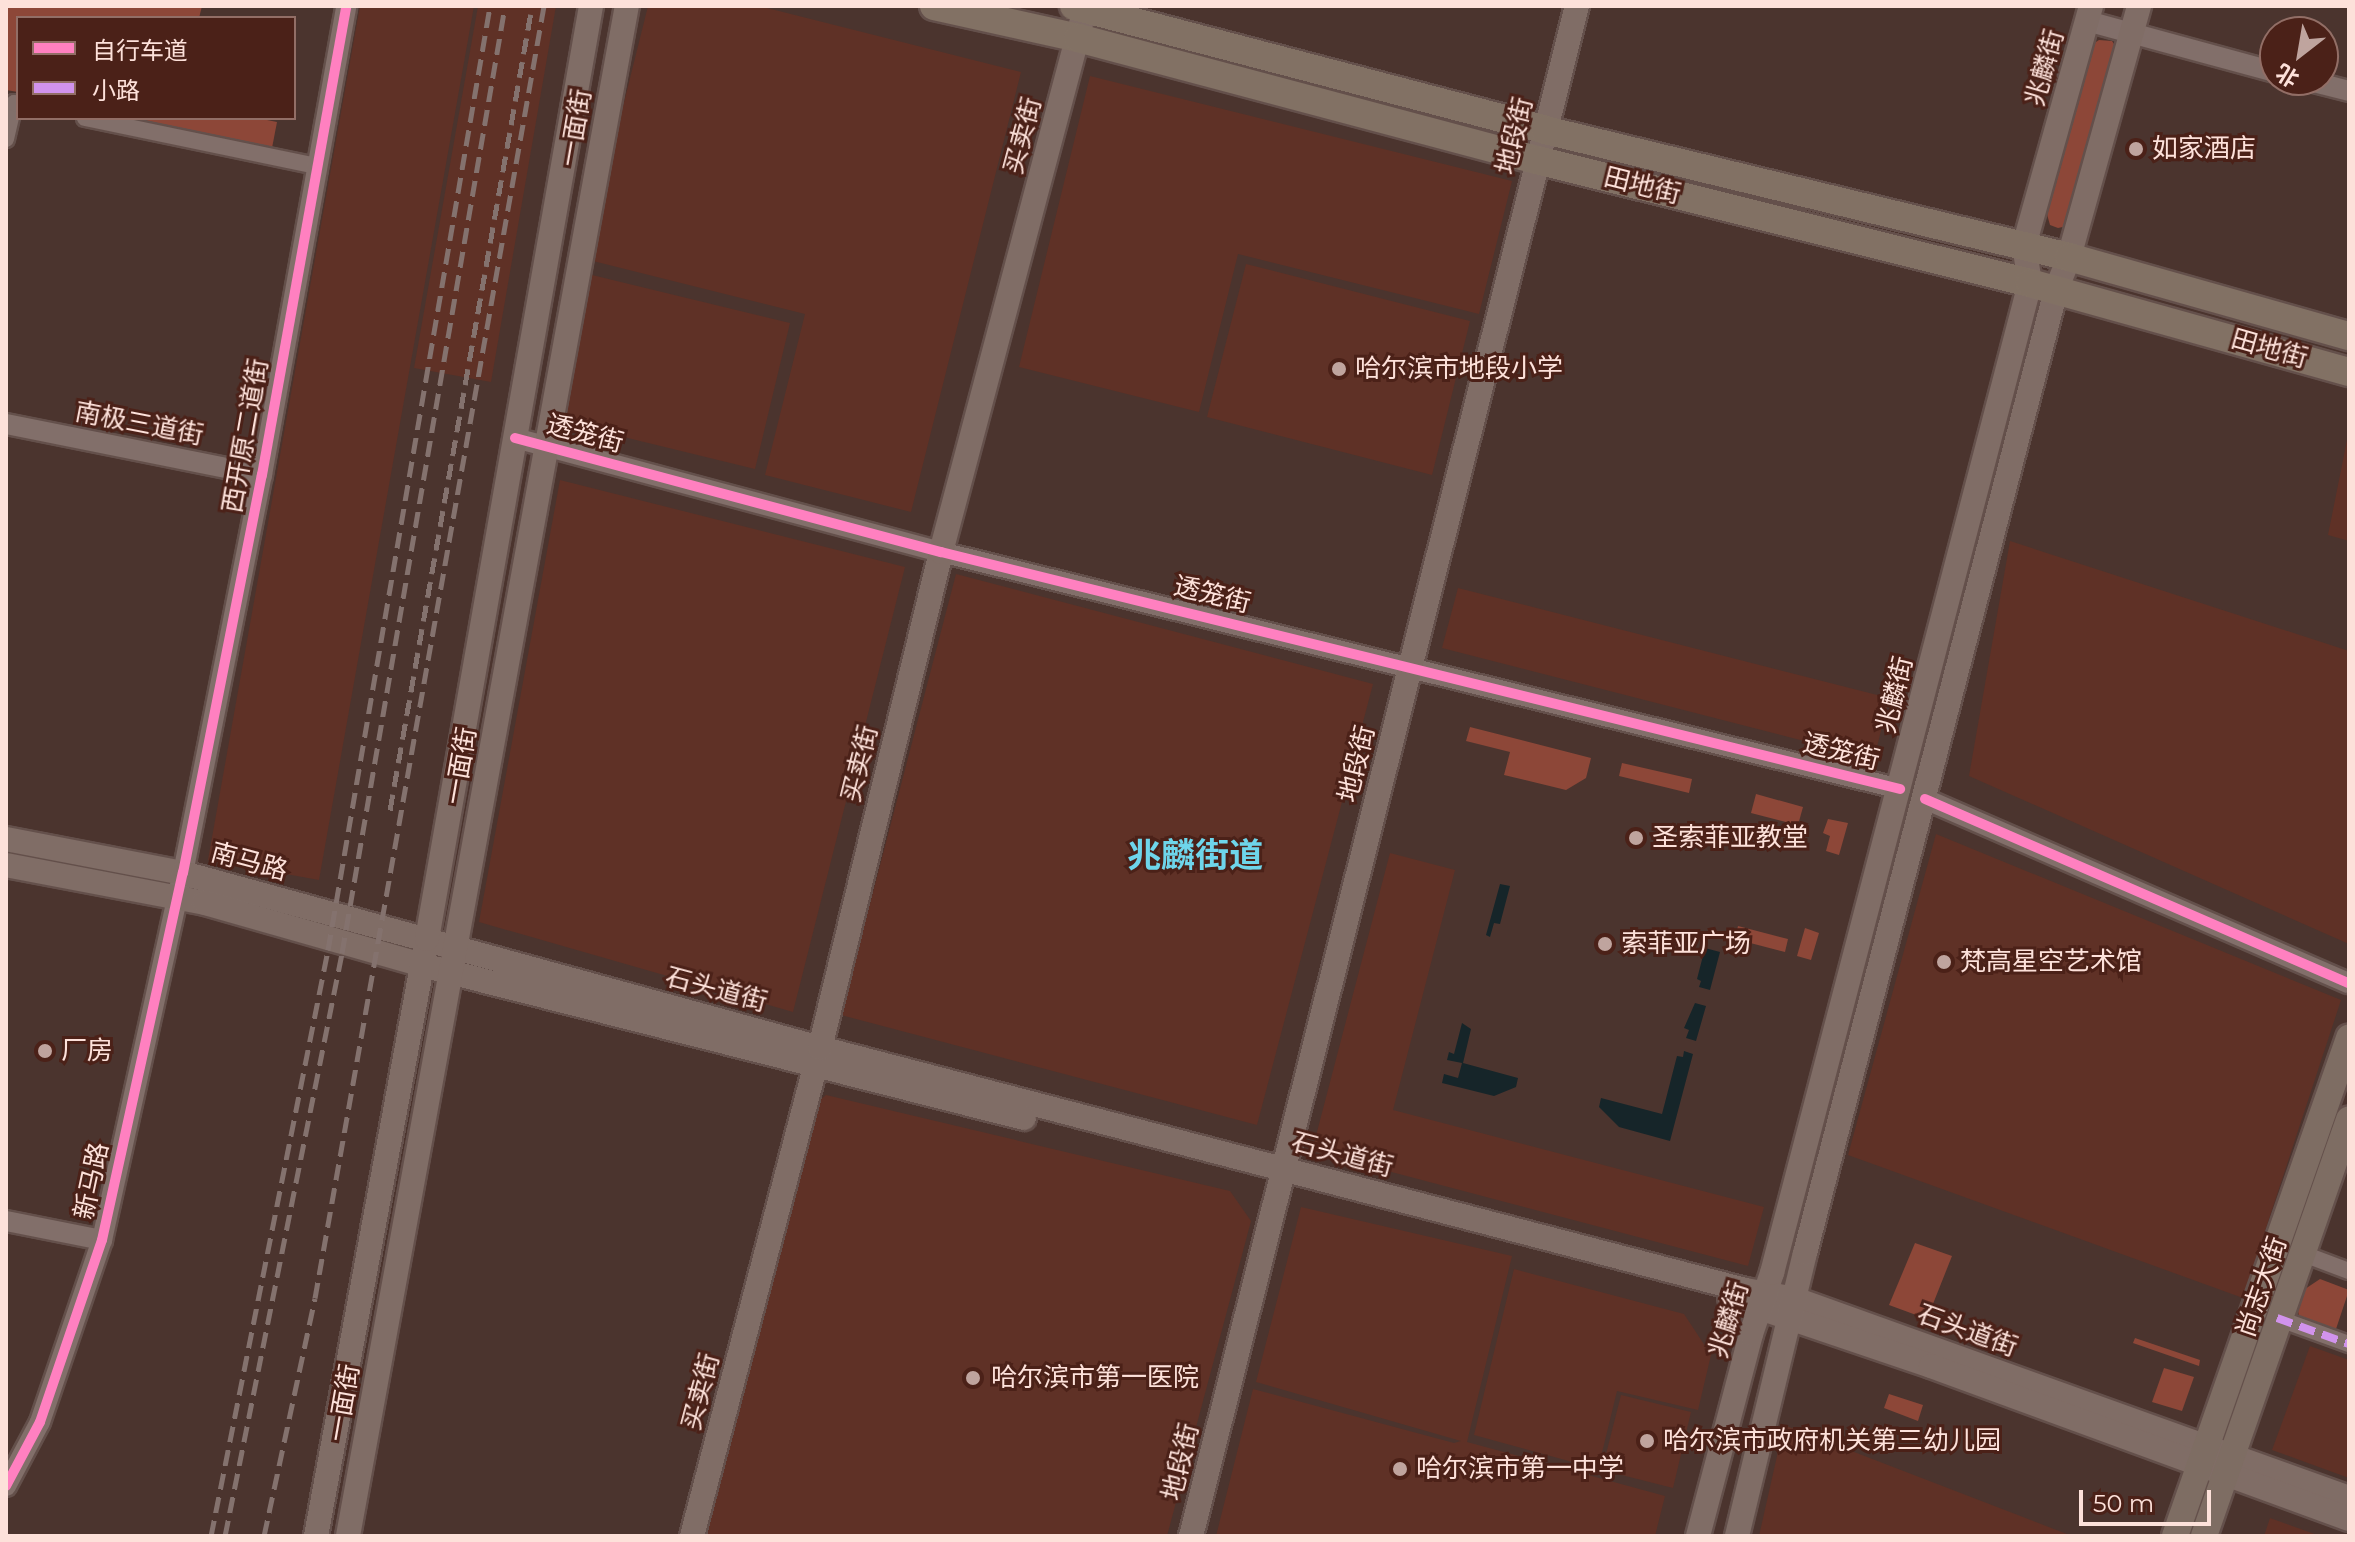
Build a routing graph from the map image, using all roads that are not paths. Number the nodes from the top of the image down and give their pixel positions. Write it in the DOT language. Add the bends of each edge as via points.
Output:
graph roads {
  1 [pos="346,6"];
  2 [pos="591,6"];
  3 [pos="627,6"];
  4 [pos="934,6"];
  5 [pos="1577,6"];
  6 [pos="2139,6"];
  7 [pos="1081,7"];
  8 [pos="2089,14"];
  9 [pos="2131,34"];
  10 [pos="1078,38"];
  11 [pos="2259,68"];
  12 [pos="16,104"];
  13 [pos="95,120"];
  14 [pos="1545,130"];
  15 [pos="6,139"];
  16 [pos="1537,160"];
  17 [pos="317,166"];
  18 [pos="2024,246"];
  19 [pos="2069,257"];
  20 [pos="2043,286"];
  21 [pos="2349,336"];
  22 [pos="2349,372"];
  23 [pos="6,424"];
  24 [pos="515,438"];
  25 [pos="546,447"];
  26 [pos="262,475"];
  27 [pos="941,552"];
  28 [pos="1410,666"];
  29 [pos="1900,789"];
  30 [pos="1925,799"];
  31 [pos="6,839"];
  32 [pos="6,865"];
  33 [pos="183,873"];
  34 [pos="177,897"];
  35 [pos="427,939"];
  36 [pos="457,948"];
  37 [pos="422,965"];
  38 [pos="452,973"];
  39 [pos="2349,983"];
  40 [pos="2349,1038"];
  41 [pos="818,1056"];
  42 [pos="2349,1120"];
  43 [pos="1283,1176"];
  44 [pos="6,1221"];
  45 [pos="102,1240"];
  46 [pos="2301,1253"];
  47 [pos="2349,1271"];
  48 [pos="1763,1301"];
  49 [pos="1792,1309"];
  50 [pos="2277,1318"];
  51 [pos="2349,1344"];
  52 [pos="2203,1456"];
  53 [pos="2229,1465"];
  54 [pos="6,1486"];
  55 [pos="2349,1498"];
  56 [pos="2349,1519"];
  57 [pos="316,1536"];
  58 [pos="348,1536"];
  59 [pos="692,1536"];
  60 [pos="1191,1536"];
  61 [pos="1698,1536"];
  62 [pos="1737,1536"];
  63 [pos="2175,1536"];
  64 [pos="2204,1536"];
  1 -- 17 [label="street, 西开原二道街"];
  2 -- 24 [label="main road, 一面街"];
  3 -- 25 [label="main road, 一面街"];
  4 -- 10 [label="highway, 田地街"];
  5 -- 14 [label="main road, 地段街"];
  6 -- 9 [label="main road, 兆麟街"];
  7 -- 10 [label="main road, 买卖街"];
  7 -- 14 [label="highway, 田地街"];
  8 -- 9 [label="street"];
  8 -- 18 [label="main road, 兆麟街"];
  9 -- 11 [label="street"];
  9 -- 19 [label="main road, 兆麟街"];
  10 -- 16 [label="highway, 田地街"];
  10 -- 27 [label="main road, 买卖街"];
  12 -- 15 [label="street"];
  13 -- 17 [label="street"];
  14 -- 16 [label="main road, 地段街"];
  14 -- 18 [label="highway, 田地街"];
  16 -- 20 [label="highway, 田地街"];
  16 -- 28 [label="main road, 地段街"];
  17 -- 26 [label="street, 西开原二道街"];
  18 -- 19 [label="highway, 田地街"];
  18 -- 20 [label="main road, 兆麟街"];
  19 -- 20 [label="main road, 兆麟街"];
  19 -- 21 [label="highway, 田地街"];
  20 -- 22 [label="highway, 田地街"];
  20 -- 29 [label="main road, 兆麟街"];
  20 -- 30 [label="main road, 兆麟街"];
  23 -- 26 [label="street, 南极三道街"];
  24 -- 25 [label="street, 透笼街"];
  24 -- 35 [label="main road, 一面街"];
  25 -- 27 [label="street, 透笼街"];
  25 -- 36 [label="main road, 一面街"];
  26 -- 33 [label="street, 西开原二道街"];
  27 -- 28 [label="street, 透笼街"];
  27 -- 41 [label="main road, 买卖街"];
  28 -- 29 [label="street, 透笼街"];
  28 -- 43 [label="main road, 地段街"];
  29 -- 48 [label="main road, 兆麟街"];
  30 -- 39 [label="street"];
  30 -- 49 [label="main road, 兆麟街"];
  31 -- 33 [label="main road, 南马路"];
  32 -- 34 [label="main road, 南马路"];
  33 -- 34 [label="street, 新马路"];
  33 -- 35 [label="main road, 南马路"];
  34 -- 37 [label="main road, 南马路"];
  34 -- 45 [label="street, 新马路"];
  35 -- 36 [label="main road, 石头道街"];
  35 -- 37 [label="main road, 一面街"];
  36 -- 38 [label="main road, 一面街"];
  36 -- 41 [label="main road, 石头道街"];
  37 -- 38 [label="main road, 石头道街"];
  37 -- 57 [label="main road, 一面街"];
  38 -- 41 [label="main road, 石头道街"];
  38 -- 58 [label="main road, 一面街"];
  40 -- 52 [label="main road, 尚志大街"];
  41 -- 43 [label="main road, 石头道街"];
  41 -- 59 [label="main road, 买卖街"];
  42 -- 46 [label="main road, 尚志大街"];
  43 -- 48 [label="main road, 石头道街" via="1745,1290"];
  43 -- 60 [label="main road, 地段街"];
  44 -- 45 [label="street"];
  45 -- 54 [label="street, 新马路" via="40,1422"];
  46 -- 47 [label="street"];
  46 -- 50 [label="main road, 尚志大街"];
  48 -- 49 [label="main road, 石头道街"];
  48 -- 61 [label="main road, 兆麟街"];
  49 -- 52 [label="main road, 石头道街"];
  49 -- 62 [label="main road, 兆麟街"];
  50 -- 51 [label="street"];
  50 -- 53 [label="main road, 尚志大街"];
  52 -- 53 [label="main road, 石头道街"];
  52 -- 63 [label="main road, 尚志大街"];
  53 -- 55 [label="main road"];
  53 -- 56 [label="main road"];
  53 -- 64 [label="main road, 尚志大街"];
}
